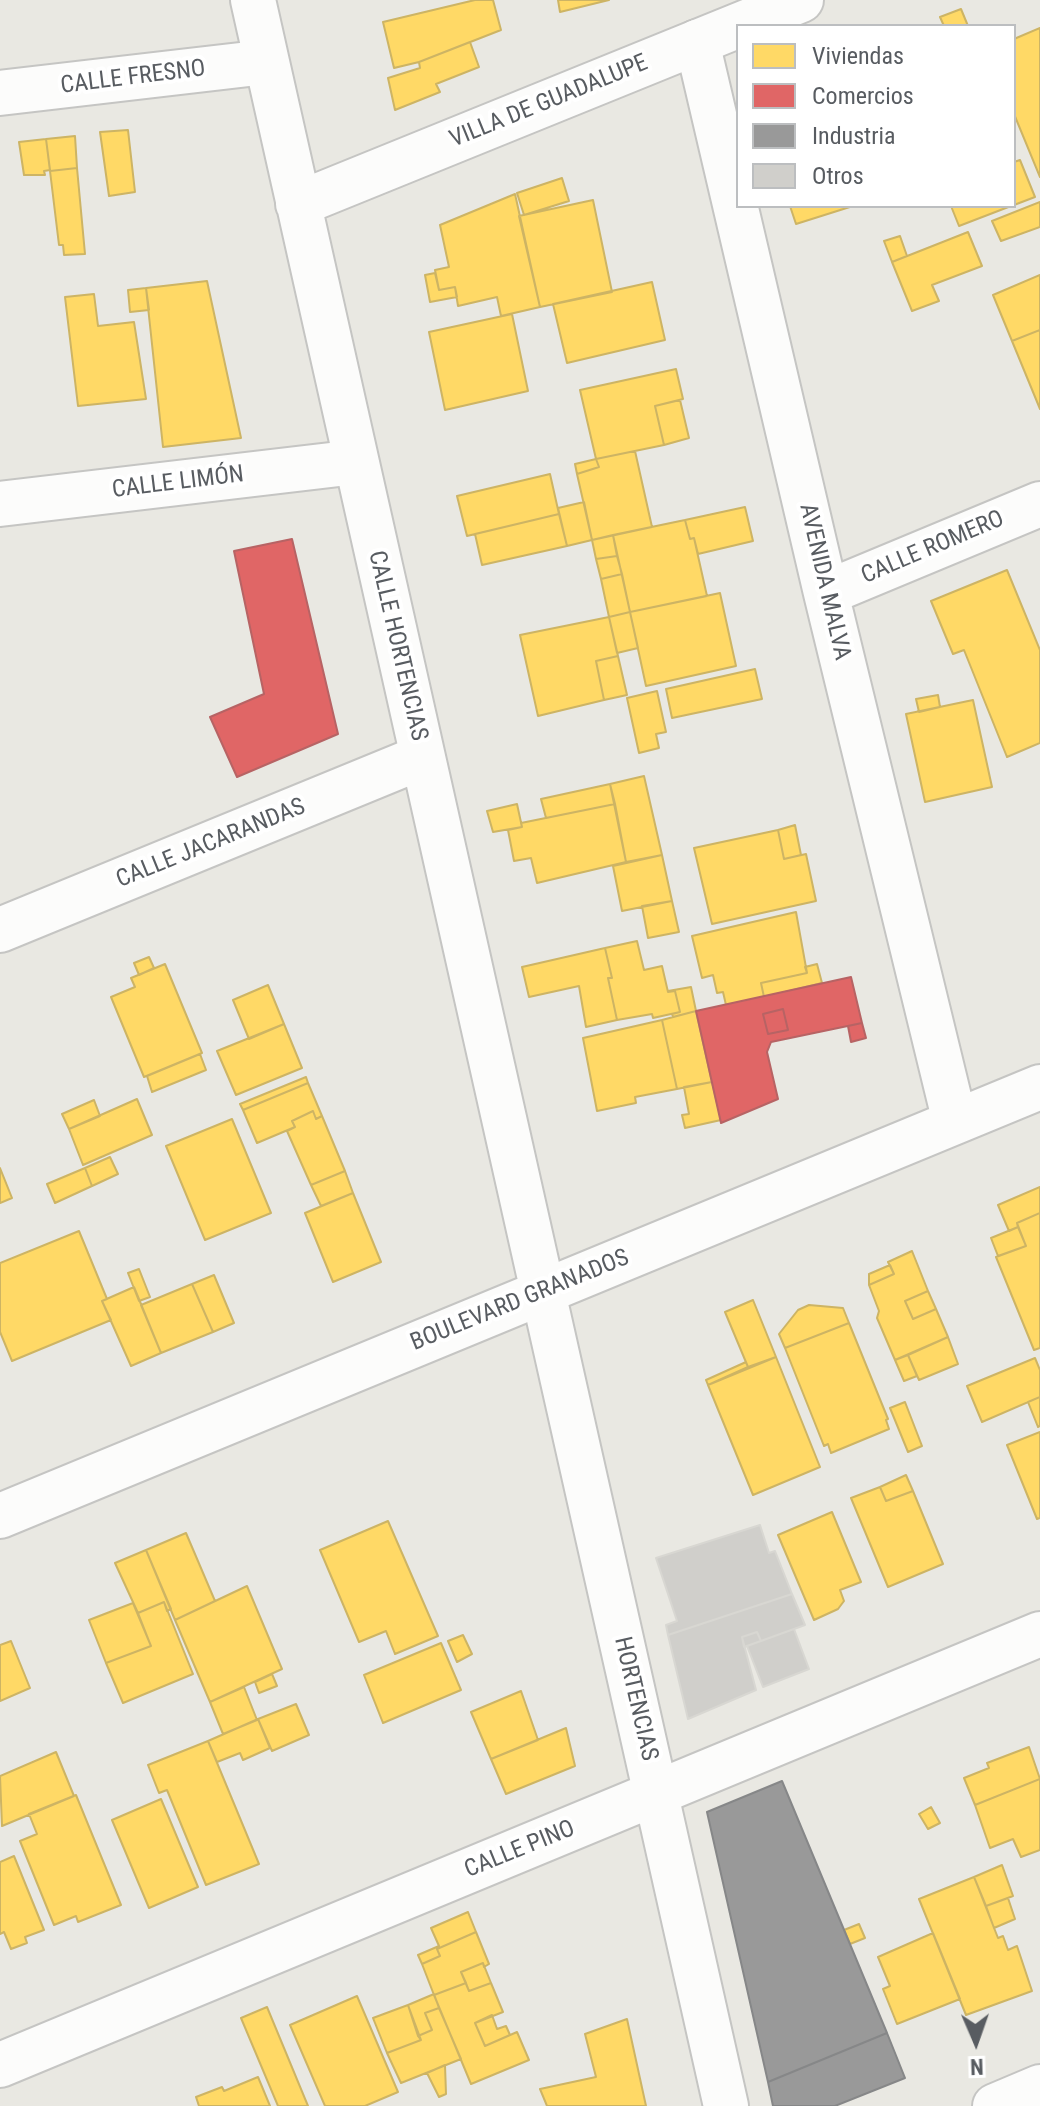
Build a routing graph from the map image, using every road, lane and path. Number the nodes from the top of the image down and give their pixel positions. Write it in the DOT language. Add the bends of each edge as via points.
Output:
graph roads {
  1 [pos="253,0"];
  2 [pos="801,0"];
  3 [pos="742,24"];
  4 [pos="736,26"];
  5 [pos="697,42"];
  6 [pos="266,62"];
  7 [pos="0,93"];
  8 [pos="298,204"];
  9 [pos="356,462"];
  10 [pos="0,504"];
  11 [pos="1040,504"];
  12 [pos="826,593"];
  13 [pos="422,757"];
  14 [pos="0,930"];
  15 [pos="1040,1087"];
  16 [pos="955,1122"];
  17 [pos="543,1292"];
  18 [pos="0,1516"];
  19 [pos="1040,1634"];
  20 [pos="656,1793"];
  21 [pos="0,2065"];
  22 [pos="1040,2087"];
  23 [pos="726,2106"];
  24 [pos="995,2106"];
  1 -- 6 [label="street, CALLE HORTENCIAS"];
  2 -- 3 [label="street, VILLA DE GUADALUPE"];
  4 -- 5 [label="street, VILLA DE GUADALUPE"];
  5 -- 8 [label="street, VILLA DE GUADALUPE"];
  5 -- 12 [label="street, AVENIDA MALVA"];
  6 -- 7 [label="street, CALLE FRESNO"];
  6 -- 8 [label="street, CALLE HORTENCIAS"];
  8 -- 9 [label="street, CALLE HORTENCIAS"];
  9 -- 10 [label="street, CALLE LIMÓN"];
  9 -- 13 [label="street, CALLE HORTENCIAS"];
  11 -- 12 [label="street, CALLE ROMERO"];
  12 -- 16 [label="street, AVENIDA MALVA"];
  13 -- 14 [label="street, CALLE JACARANDAS"];
  13 -- 17 [label="street, CALLE HORTENCIAS"];
  15 -- 16 [label="street, BOULEVARD GRANADOS"];
  16 -- 17 [label="street, BOULEVARD GRANADOS"];
  17 -- 18 [label="street, BOULEVARD GRANADOS"];
  17 -- 20 [label="street, HORTENCIAS"];
  19 -- 20 [label="street, CALLE PINO"];
  20 -- 21 [label="street, CALLE PINO"];
  20 -- 23 [label="street, HORTENCIAS"];
  22 -- 24 [label="street"];
}
